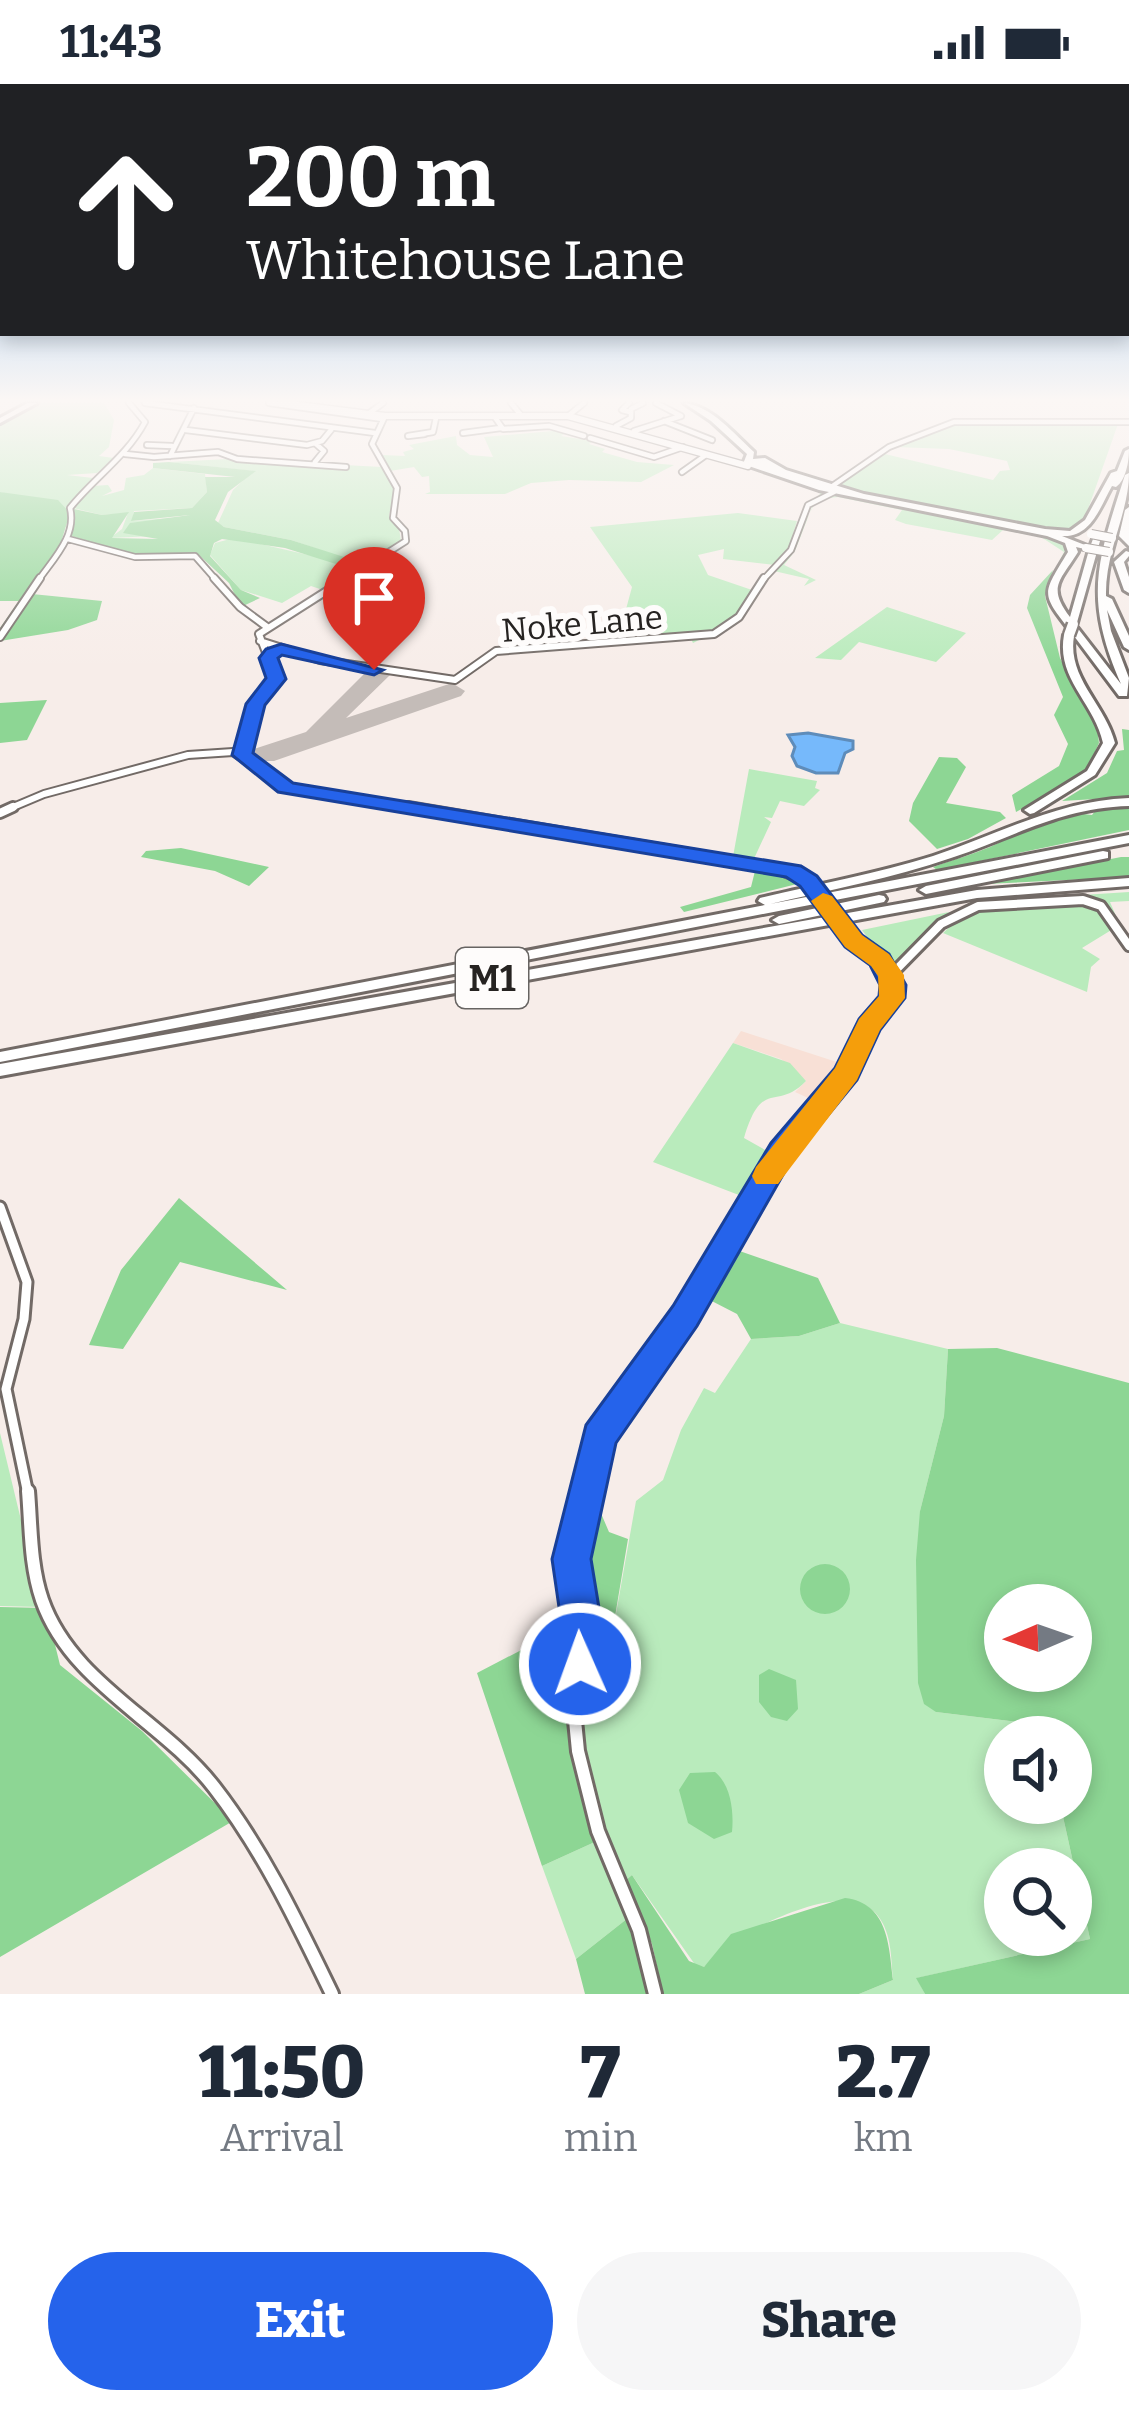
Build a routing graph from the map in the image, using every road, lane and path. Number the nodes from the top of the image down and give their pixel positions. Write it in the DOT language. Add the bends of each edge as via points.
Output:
graph roads {
  1 [pos="83,492"];
  2 [pos="397,492"];
  3 [pos="826,492"];
  4 [pos="845,492"];
  5 [pos="1105,492"];
  6 [pos="1112,492"];
  7 [pos="1123,492"];
  8 [pos="1129,510"];
  9 [pos="1070,537"];
  10 [pos="67,538"];
  11 [pos="1128,550"];
  12 [pos="1089,551"];
  13 [pos="1100,579"];
  14 [pos="1129,590"];
  15 [pos="267,627"];
  16 [pos="0,637"];
  17 [pos="260,641"];
  18 [pos="1129,647"];
  19 [pos="281,650"];
  20 [pos="268,658"];
  21 [pos="1127,697"];
  22 [pos="240,752"];
  23 [pos="1129,802"];
  24 [pos="0,813"];
  25 [pos="1129,839"];
  26 [pos="1129,850"];
  27 [pos="954,853"];
  28 [pos="1129,885"];
  29 [pos="1129,946"];
  30 [pos="523,958"];
  31 [pos="891,975"];
  32 [pos="111,1051"];
  33 [pos="0,1057"];
  34 [pos="0,1070"];
  35 [pos="0,1207"];
  36 [pos="332,1994"];
  37 [pos="655,1994"];
  1 -- 10 [label="street" via="70,508"];
  2 -- 15 [label="street" via="392,517 406,541"];
  3 -- 19 [label="street, Noke Lane" via="804,512 791,550 739,622 719,632 496,651 455,680"];
  4 -- 9 [label="highway"];
  5 -- 9 [label="highway"];
  6 -- 12 [label="highway"];
  7 -- 13 [label="highway"];
  8 -- 11 [label="highway"];
  9 -- 11 [label="highway, bridge" via="1112,538"];
  9 -- 12 [label="highway"];
  9 -- 21 [label="highway" via="1073,551 1052,587 1053,602"];
  10 -- 15 [label="street" via="135,557 195,556"];
  10 -- 16 [label="street"];
  11 -- 12 [label="highway, bridge"];
  11 -- 14 [label="highway" via="1118,560"];
  12 -- 21 [label="highway" via="1097,631"];
  12 -- 27 [label="highway" via="1065,652 1108,733 1105,757"];
  13 -- 18 [label="highway"];
  13 -- 21 [label="highway" via="1106,634"];
  15 -- 17 [label="street"];
  17 -- 19 [label="street, Noke Lane"];
  17 -- 20 [label="street"];
  19 -- 20 [label="street"];
  20 -- 22 [label="street" via="276,679 256,704"];
  22 -- 24 [label="street" via="176,757"];
  22 -- 31 [label="street, bridge" via="286,788 779,868 809,881"];
  23 -- 27 [label="highway" via="1054,810"];
  25 -- 30 [label="highway, M1"];
  26 -- 32 [label="highway, M1"];
  27 -- 30 [label="highway"];
  28 -- 32 [label="highway" via="1007,891"];
  29 -- 31 [label="street" via="1101,907 1083,900 978,906 941,924"];
  30 -- 33 [label="highway, M1"];
  31 -- 37 [label="street" via="892,998 868,1026 847,1073 782,1151 685,1316 599,1437 571,1559 581,1642 573,1717 598,1831 639,1930"];
  32 -- 34 [label="highway, M1"];
  35 -- 36 [label="street" via="28,1280 6,1402 25,1464 43,1604 77,1663 188,1754 244,1822"];
}
